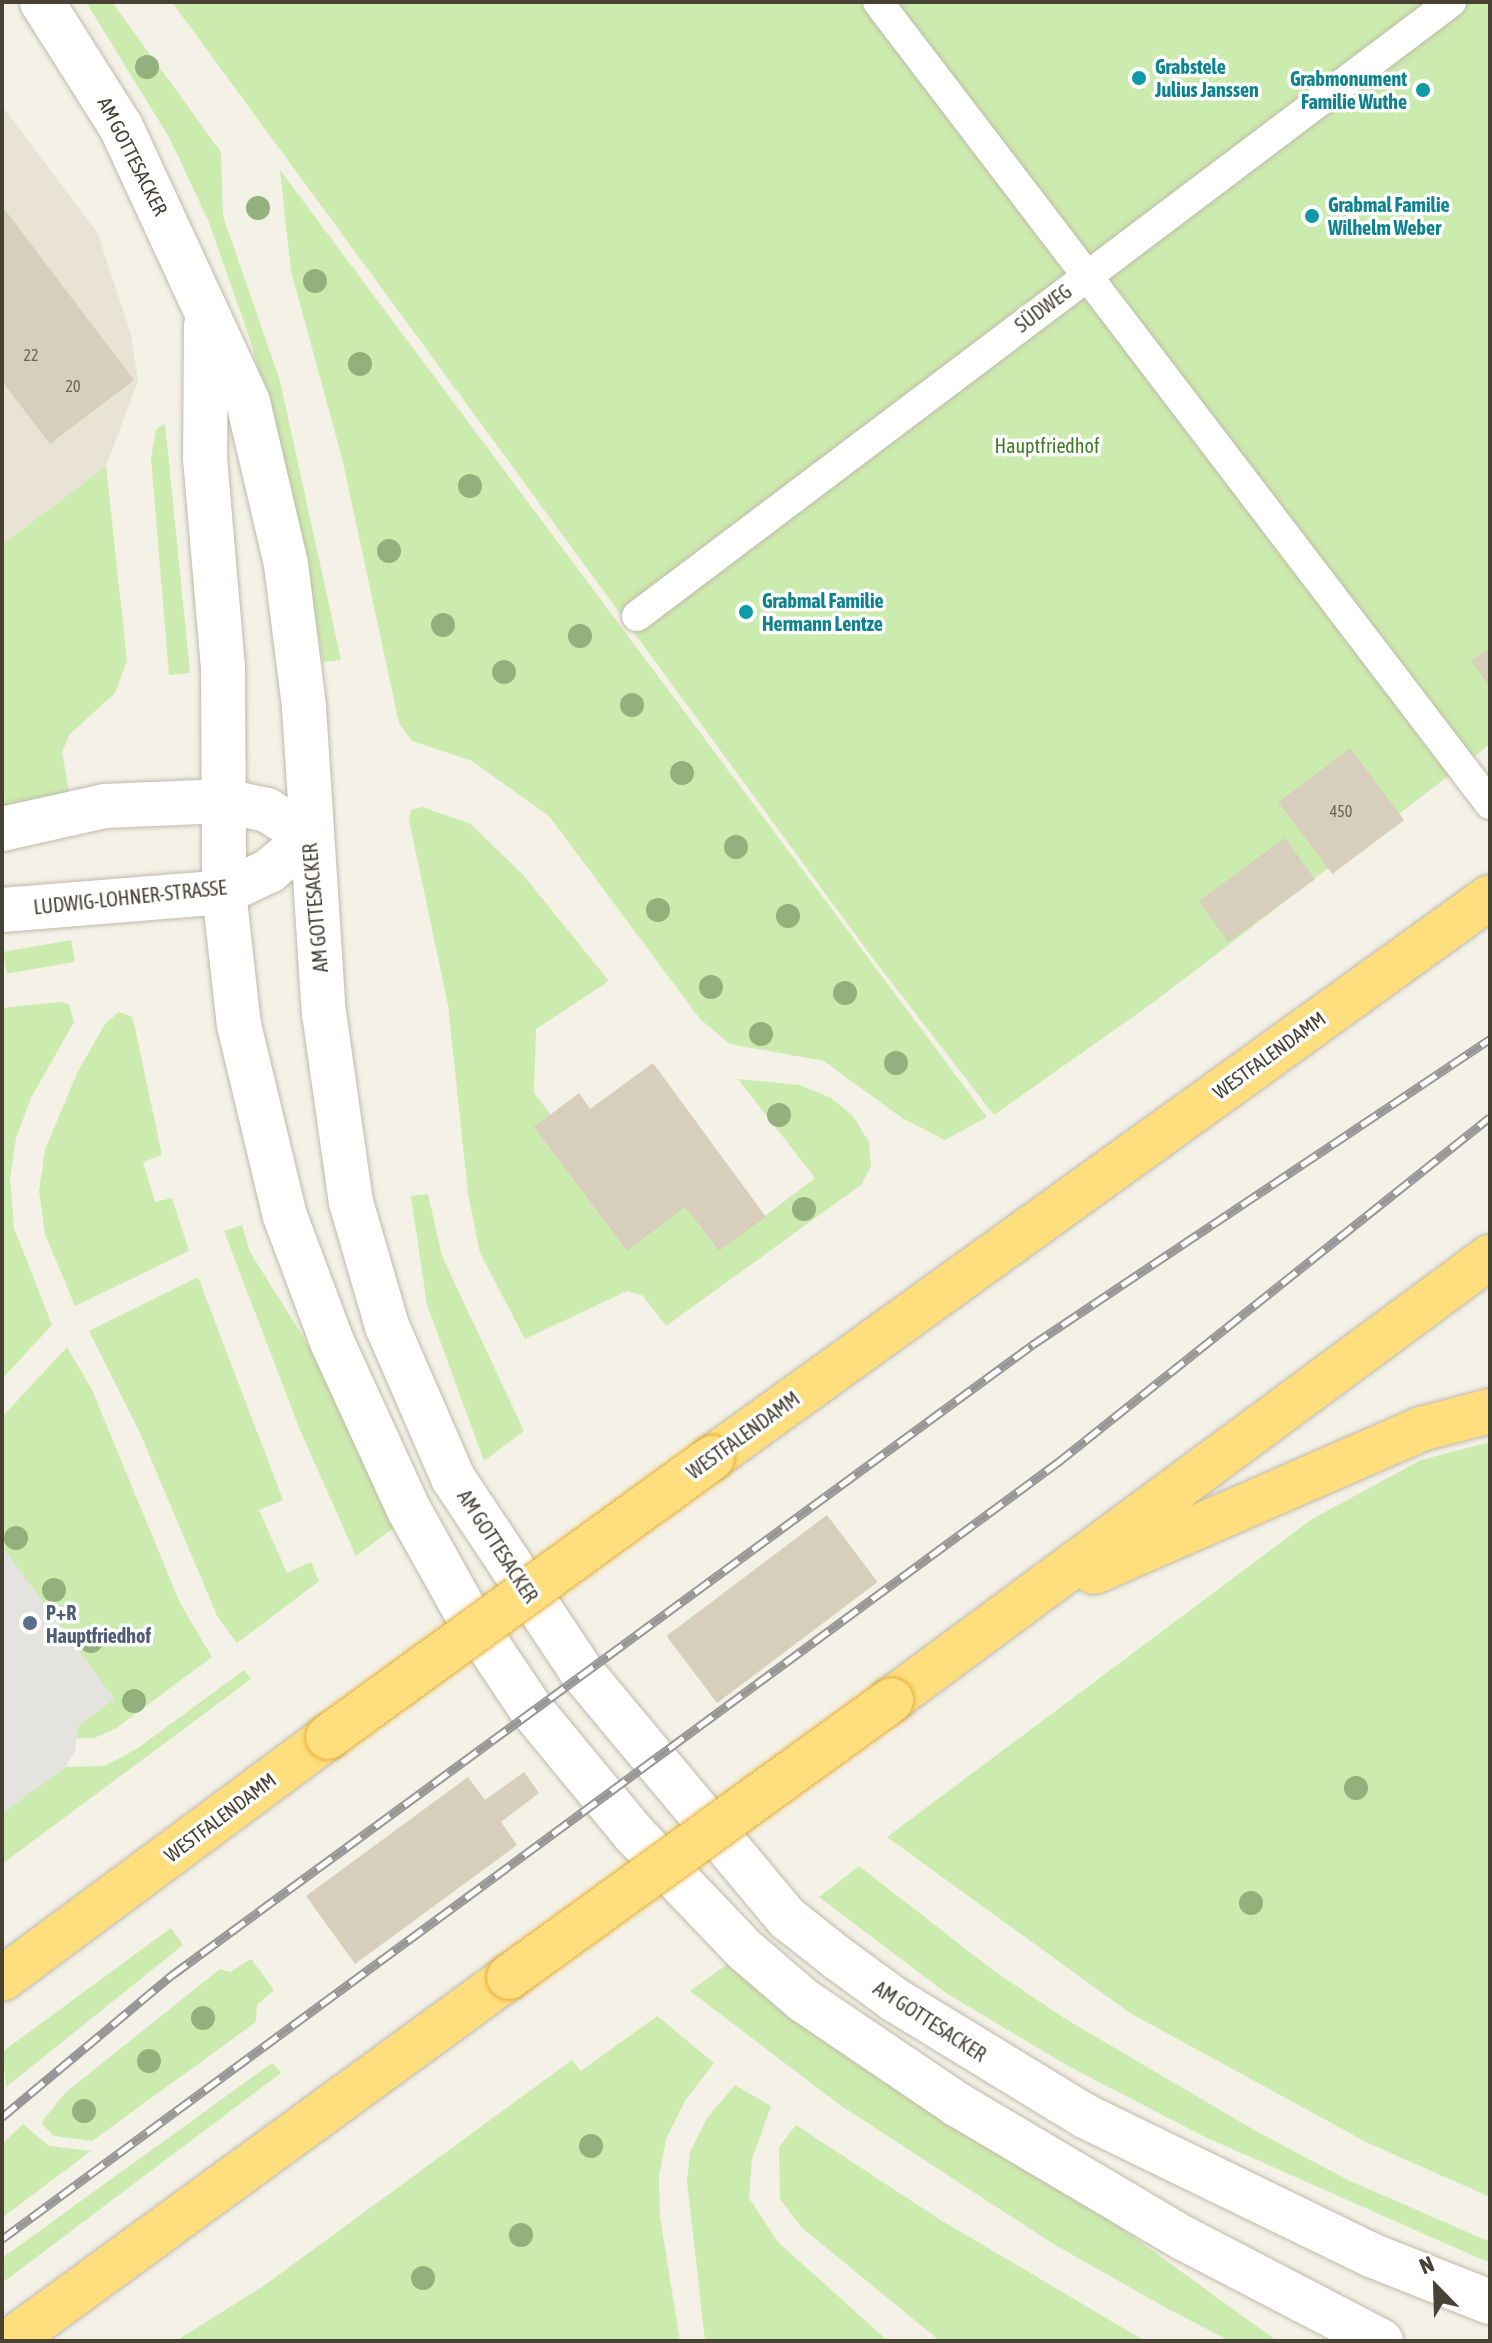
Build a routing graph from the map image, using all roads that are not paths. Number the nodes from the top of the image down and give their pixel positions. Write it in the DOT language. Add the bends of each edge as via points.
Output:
graph roads {
  1 [pos="42,2"];
  2 [pos="878,2"];
  3 [pos="1451,2"];
  4 [pos="1088,274"];
  5 [pos="206,320"];
  6 [pos="637,616"];
  7 [pos="225,801"];
  8 [pos="1490,804"];
  9 [pos="2,829"];
  10 [pos="309,837"];
  11 [pos="224,892"];
  12 [pos="1490,897"];
  13 [pos="2,910"];
  14 [pos="1490,1257"];
  15 [pos="1490,1411"];
  16 [pos="1022,1603"];
  17 [pos="2,1979"];
  18 [pos="1490,2302"];
  19 [pos="10,2341"];
  20 [pos="1381,2341"];
  1 -- 5 [label="street, AM GOTTESACKER" via="121,127"];
  2 -- 4 [label="lane"];
  3 -- 4 [label="lane, SÜDWEG"];
  4 -- 6 [label="lane, SÜDWEG"];
  4 -- 8 [label="lane"];
  5 -- 7 [label="street, AM GOTTESACKER" via="205,458 219,581"];
  5 -- 10 [label="street, AM GOTTESACKER" via="248,402 286,564 304,707"];
  7 -- 9 [label="street" via="105,806"];
  7 -- 10 [label="street" via="267,810"];
  7 -- 11 [label="street, AM GOTTESACKER"];
  10 -- 11 [label="street, LUDWIG-LOHNER-STRASSE" via="269,871"];
  10 -- 18 [label="street, AM GOTTESACKER" via="327,1042 351,1202 387,1326 453,1478 581,1671 787,1918 895,2000 990,2061 1190,2168 1371,2255"];
  11 -- 13 [label="street, LUDWIG-LOHNER-STRASSE"];
  11 -- 20 [label="street, AM GOTTESACKER" via="233,989 278,1189 332,1342 409,1510 464,1609 531,1709 634,1834 746,1951 803,2000 958,2105 1185,2239"];
  12 -- 17 [label="highway, WESTFALENDAMM, bridge" via="328,1737"];
  14 -- 16 [label="highway"];
  15 -- 16 [label="highway" via="1421,1429"];
  16 -- 19 [label="highway, bridge"];
}
